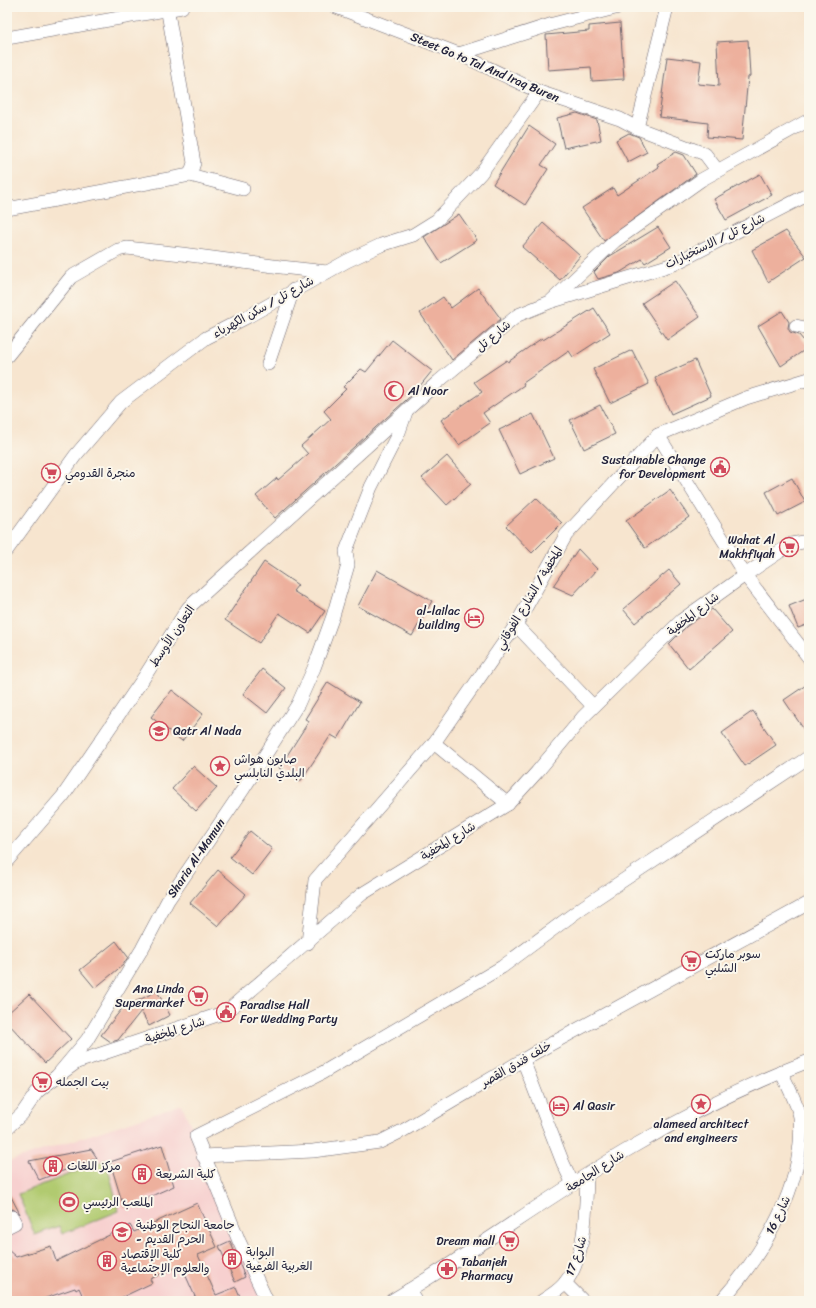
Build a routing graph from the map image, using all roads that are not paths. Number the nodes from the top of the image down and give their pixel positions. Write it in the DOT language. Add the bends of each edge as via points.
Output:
graph roads {
  1 [pos="182,7"];
  2 [pos="336,7"];
  3 [pos="619,7"];
  4 [pos="667,7"];
  5 [pos="167,8"];
  6 [pos="7,38"];
  7 [pos="459,54"];
  8 [pos="539,92"];
  9 [pos="809,120"];
  10 [pos="637,128"];
  11 [pos="718,170"];
  12 [pos="190,175"];
  13 [pos="243,189"];
  14 [pos="809,194"];
  15 [pos="7,209"];
  16 [pos="328,272"];
  17 [pos="293,290"];
  18 [pos="550,302"];
  19 [pos="796,326"];
  20 [pos="809,329"];
  21 [pos="7,356"];
  22 [pos="268,364"];
  23 [pos="809,379"];
  24 [pos="407,410"];
  25 [pos="658,435"];
  26 [pos="809,541"];
  27 [pos="7,550"];
  28 [pos="348,565"];
  29 [pos="744,575"];
  30 [pos="516,625"];
  31 [pos="809,658"];
  32 [pos="594,706"];
  33 [pos="434,743"];
  34 [pos="809,758"];
  35 [pos="508,804"];
  36 [pos="7,861"];
  37 [pos="809,903"];
  38 [pos="308,943"];
  39 [pos="523,1060"];
  40 [pos="809,1061"];
  41 [pos="781,1072"];
  42 [pos="48,1083"];
  43 [pos="7,1128"];
  44 [pos="203,1156"];
  45 [pos="588,1175"];
  46 [pos="573,1184"];
  47 [pos="565,1283"];
  48 [pos="413,1296"];
  49 [pos="268,1301"];
  50 [pos="391,1301"];
  51 [pos="542,1301"];
  52 [pos="583,1301"];
  53 [pos="721,1301"];
  1 -- 5 [label="street"];
  2 -- 7 [label="street, Steet Go to Tal And Iraq Buren"];
  3 -- 7 [label="street" via="553,24"];
  4 -- 10 [label="street"];
  5 -- 6 [label="street"];
  5 -- 12 [label="street" via="194,163"];
  7 -- 8 [label="street, Steet Go to Tal And Iraq Buren"];
  8 -- 10 [label="street, Steet Go to Tal And Iraq Buren" via="620,119"];
  8 -- 16 [label="street, شارع تل / سكن الكهرباء" via="481,173 438,220 413,235 381,245"];
  9 -- 11 [label="street, شارع تل"];
  10 -- 11 [label="street, Steet Go to Tal And Iraq Buren" via="705,154"];
  11 -- 18 [label="street, شارع تل" via="615,241"];
  12 -- 13 [label="street"];
  12 -- 15 [label="street"];
  14 -- 18 [label="street, شارع تل / الاستخبارات" via="674,264"];
  16 -- 17 [label="street, شارع تل / سكن الكهرباء"];
  16 -- 21 [label="street" via="127,248 110,254 71,277"];
  17 -- 22 [label="street"];
  17 -- 27 [label="street, شارع تل / سكن الكهرباء" via="206,338 121,402 75,456"];
  18 -- 24 [label="street, شارع تل" via="518,315"];
  19 -- 20 [label="street"];
  23 -- 25 [label="street, المخفية / الشارع الفوقاني" via="746,398"];
  24 -- 28 [label="street, شارع تل" via="399,432 371,487 346,551"];
  24 -- 36 [label="street, التعاون الأوسط" via="188,608 143,680 63,796"];
  25 -- 29 [label="street"];
  25 -- 30 [label="street, المخفية / الشارع الفوقاني" via="566,535"];
  26 -- 29 [label="street, شارع المخفية" via="791,544"];
  28 -- 42 [label="street, Sharia Al-Mamun" via="322,648 293,711 168,900 142,949 89,1036 57,1076"];
  29 -- 31 [label="street"];
  29 -- 32 [label="street, شارع المخفية" via="682,620"];
  30 -- 32 [label="street"];
  30 -- 33 [label="street, المخفية / الشارع الفوقاني"];
  32 -- 35 [label="street, شارع المخفية"];
  33 -- 35 [label="street"];
  33 -- 38 [label="street, المخفية / الشارع الفوقاني" via="315,880"];
  34 -- 44 [label="street" via="583,907 502,967 322,1073 196,1136"];
  35 -- 38 [label="street, شارع المخفية" via="362,894"];
  37 -- 39 [label="street, خلف فندق القصر"];
  38 -- 42 [label="street, شارع المخفية" via="226,1012 77,1062"];
  39 -- 44 [label="street, خلف فندق القصر" via="380,1142 313,1151"];
  39 -- 46 [label="street"];
  40 -- 41 [label="street, شارع الجامعة"];
  41 -- 45 [label="street, شارع الجامعة" via="701,1110 634,1146"];
  41 -- 53 [label="street, شارع 16" via="800,1116 800,1152 786,1202 761,1249"];
  42 -- 43 [label="street, Sharia Al-Mamun" via="37,1092 22,1114"];
  44 -- 49 [label="street"];
  45 -- 46 [label="street, شارع الجامعة"];
  45 -- 47 [label="street, شارع 17" via="584,1235 573,1269"];
  46 -- 48 [label="street, شارع الجامعة"];
  47 -- 51 [label="street, شارع 17"];
  47 -- 52 [label="street"];
  48 -- 50 [label="street, شارع الجامعة"];
}
